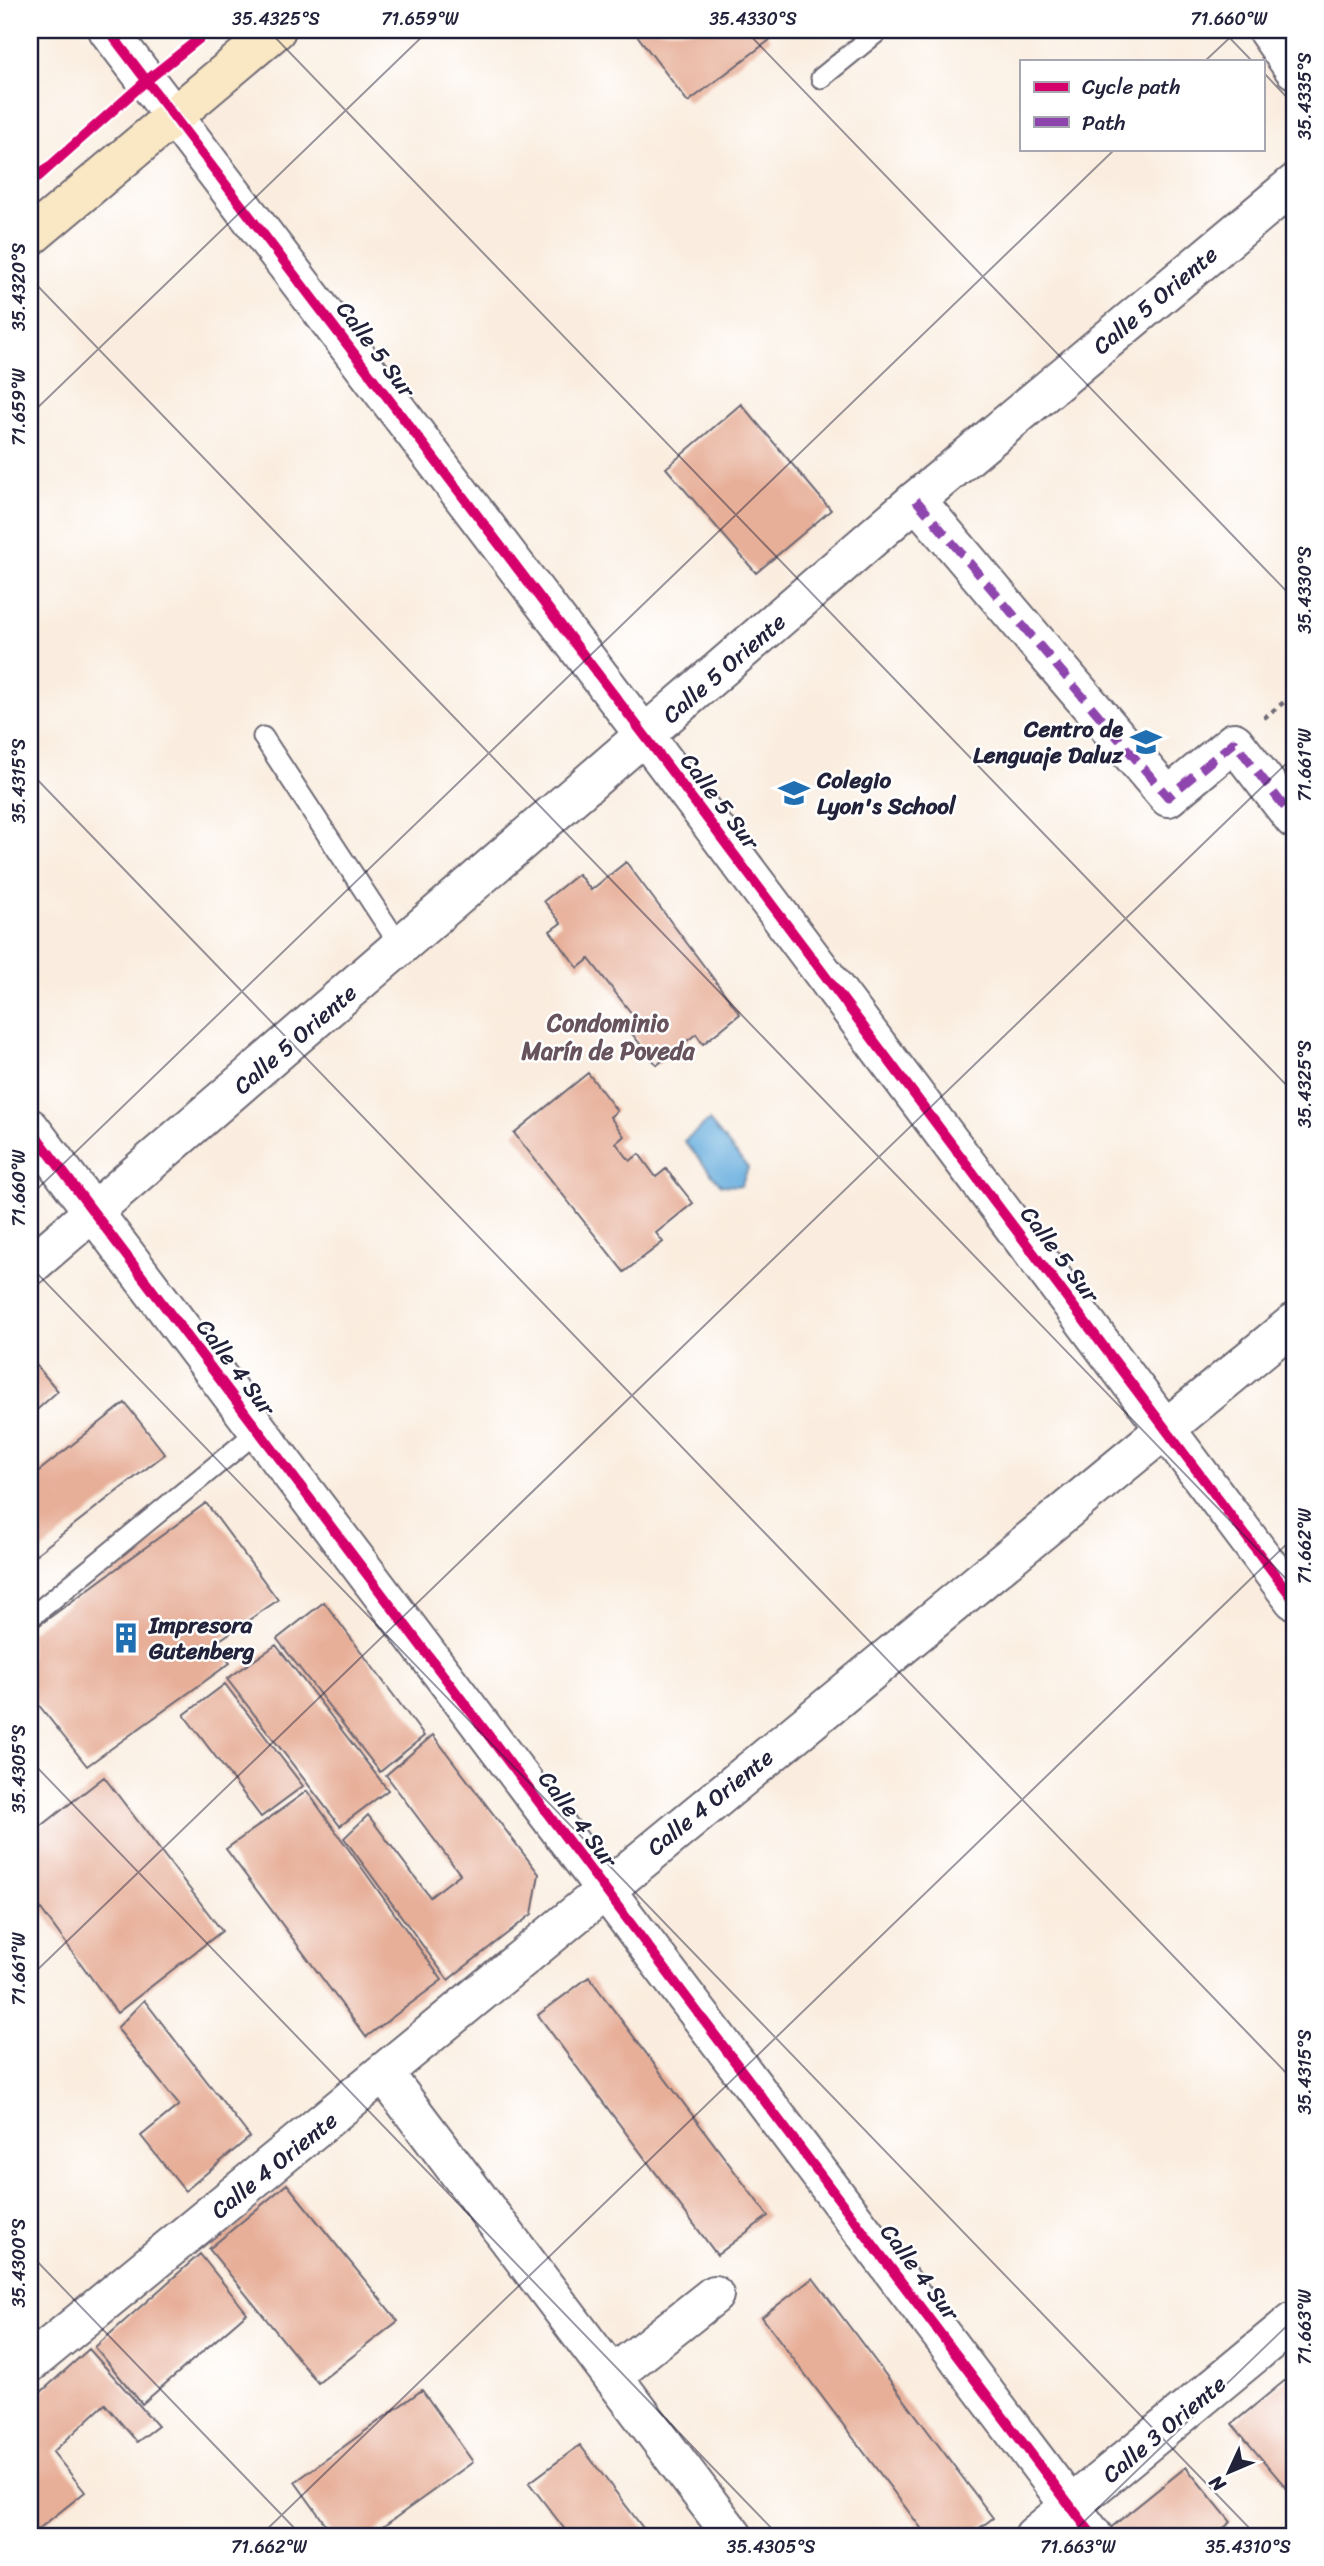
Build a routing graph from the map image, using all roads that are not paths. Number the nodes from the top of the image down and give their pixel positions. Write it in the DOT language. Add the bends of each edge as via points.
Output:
graph roads {
  1 [pos="108,30"];
  2 [pos="276,30"];
  3 [pos="880,30"];
  4 [pos="1267,30"];
  5 [pos="1294,69"];
  6 [pos="821,78"];
  7 [pos="172,117"];
  8 [pos="1294,184"];
  9 [pos="30,237"];
  10 [pos="916,500"];
  11 [pos="645,736"];
  12 [pos="263,737"];
  13 [pos="1294,819"];
  14 [pos="401,947"];
  15 [pos="30,1128"];
  16 [pos="93,1212"];
  17 [pos="30,1266"];
  18 [pos="1294,1323"];
  19 [pos="1165,1429"];
  20 [pos="258,1431"];
  21 [pos="1294,1600"];
  22 [pos="30,1618"];
  23 [pos="604,1889"];
  24 [pos="385,2075"];
  25 [pos="714,2295"];
  26 [pos="1294,2321"];
  27 [pos="30,2363"];
  28 [pos="612,2376"];
  29 [pos="1082,2521"];
  30 [pos="733,2536"];
  31 [pos="1034,2536"];
  1 -- 7 [label="street, Calle 5 Sur"];
  2 -- 7 [label="main road"];
  3 -- 6 [label="lane"];
  4 -- 5 [label="street"];
  7 -- 9 [label="main road"];
  7 -- 11 [label="street, Calle 5 Sur"];
  8 -- 10 [label="street, Calle 5 Oriente"];
  10 -- 11 [label="street, Calle 5 Oriente"];
  10 -- 13 [label="street" via="1168,797 1234,742"];
  11 -- 14 [label="street, Calle 5 Oriente"];
  11 -- 19 [label="street, Calle 5 Sur"];
  12 -- 14 [label="lane"];
  14 -- 16 [label="street, Calle 5 Oriente"];
  15 -- 16 [label="street, Calle 4 Sur"];
  16 -- 17 [label="street, Calle 5 Oriente"];
  16 -- 20 [label="street, Calle 4 Sur"];
  18 -- 19 [label="street, Calle 4 Oriente"];
  19 -- 21 [label="street, Calle 5 Sur"];
  19 -- 23 [label="street, Calle 4 Oriente"];
  20 -- 22 [label="lane"];
  20 -- 23 [label="street, Calle 4 Sur"];
  23 -- 24 [label="street, Calle 4 Oriente"];
  23 -- 29 [label="street, Calle 4 Sur"];
  24 -- 27 [label="street, Calle 4 Oriente"];
  24 -- 28 [label="street"];
  25 -- 28 [label="street"];
  26 -- 29 [label="street, Calle 3 Oriente"];
  28 -- 30 [label="street"];
  29 -- 31 [label="street, Calle 3 Oriente"];
}
